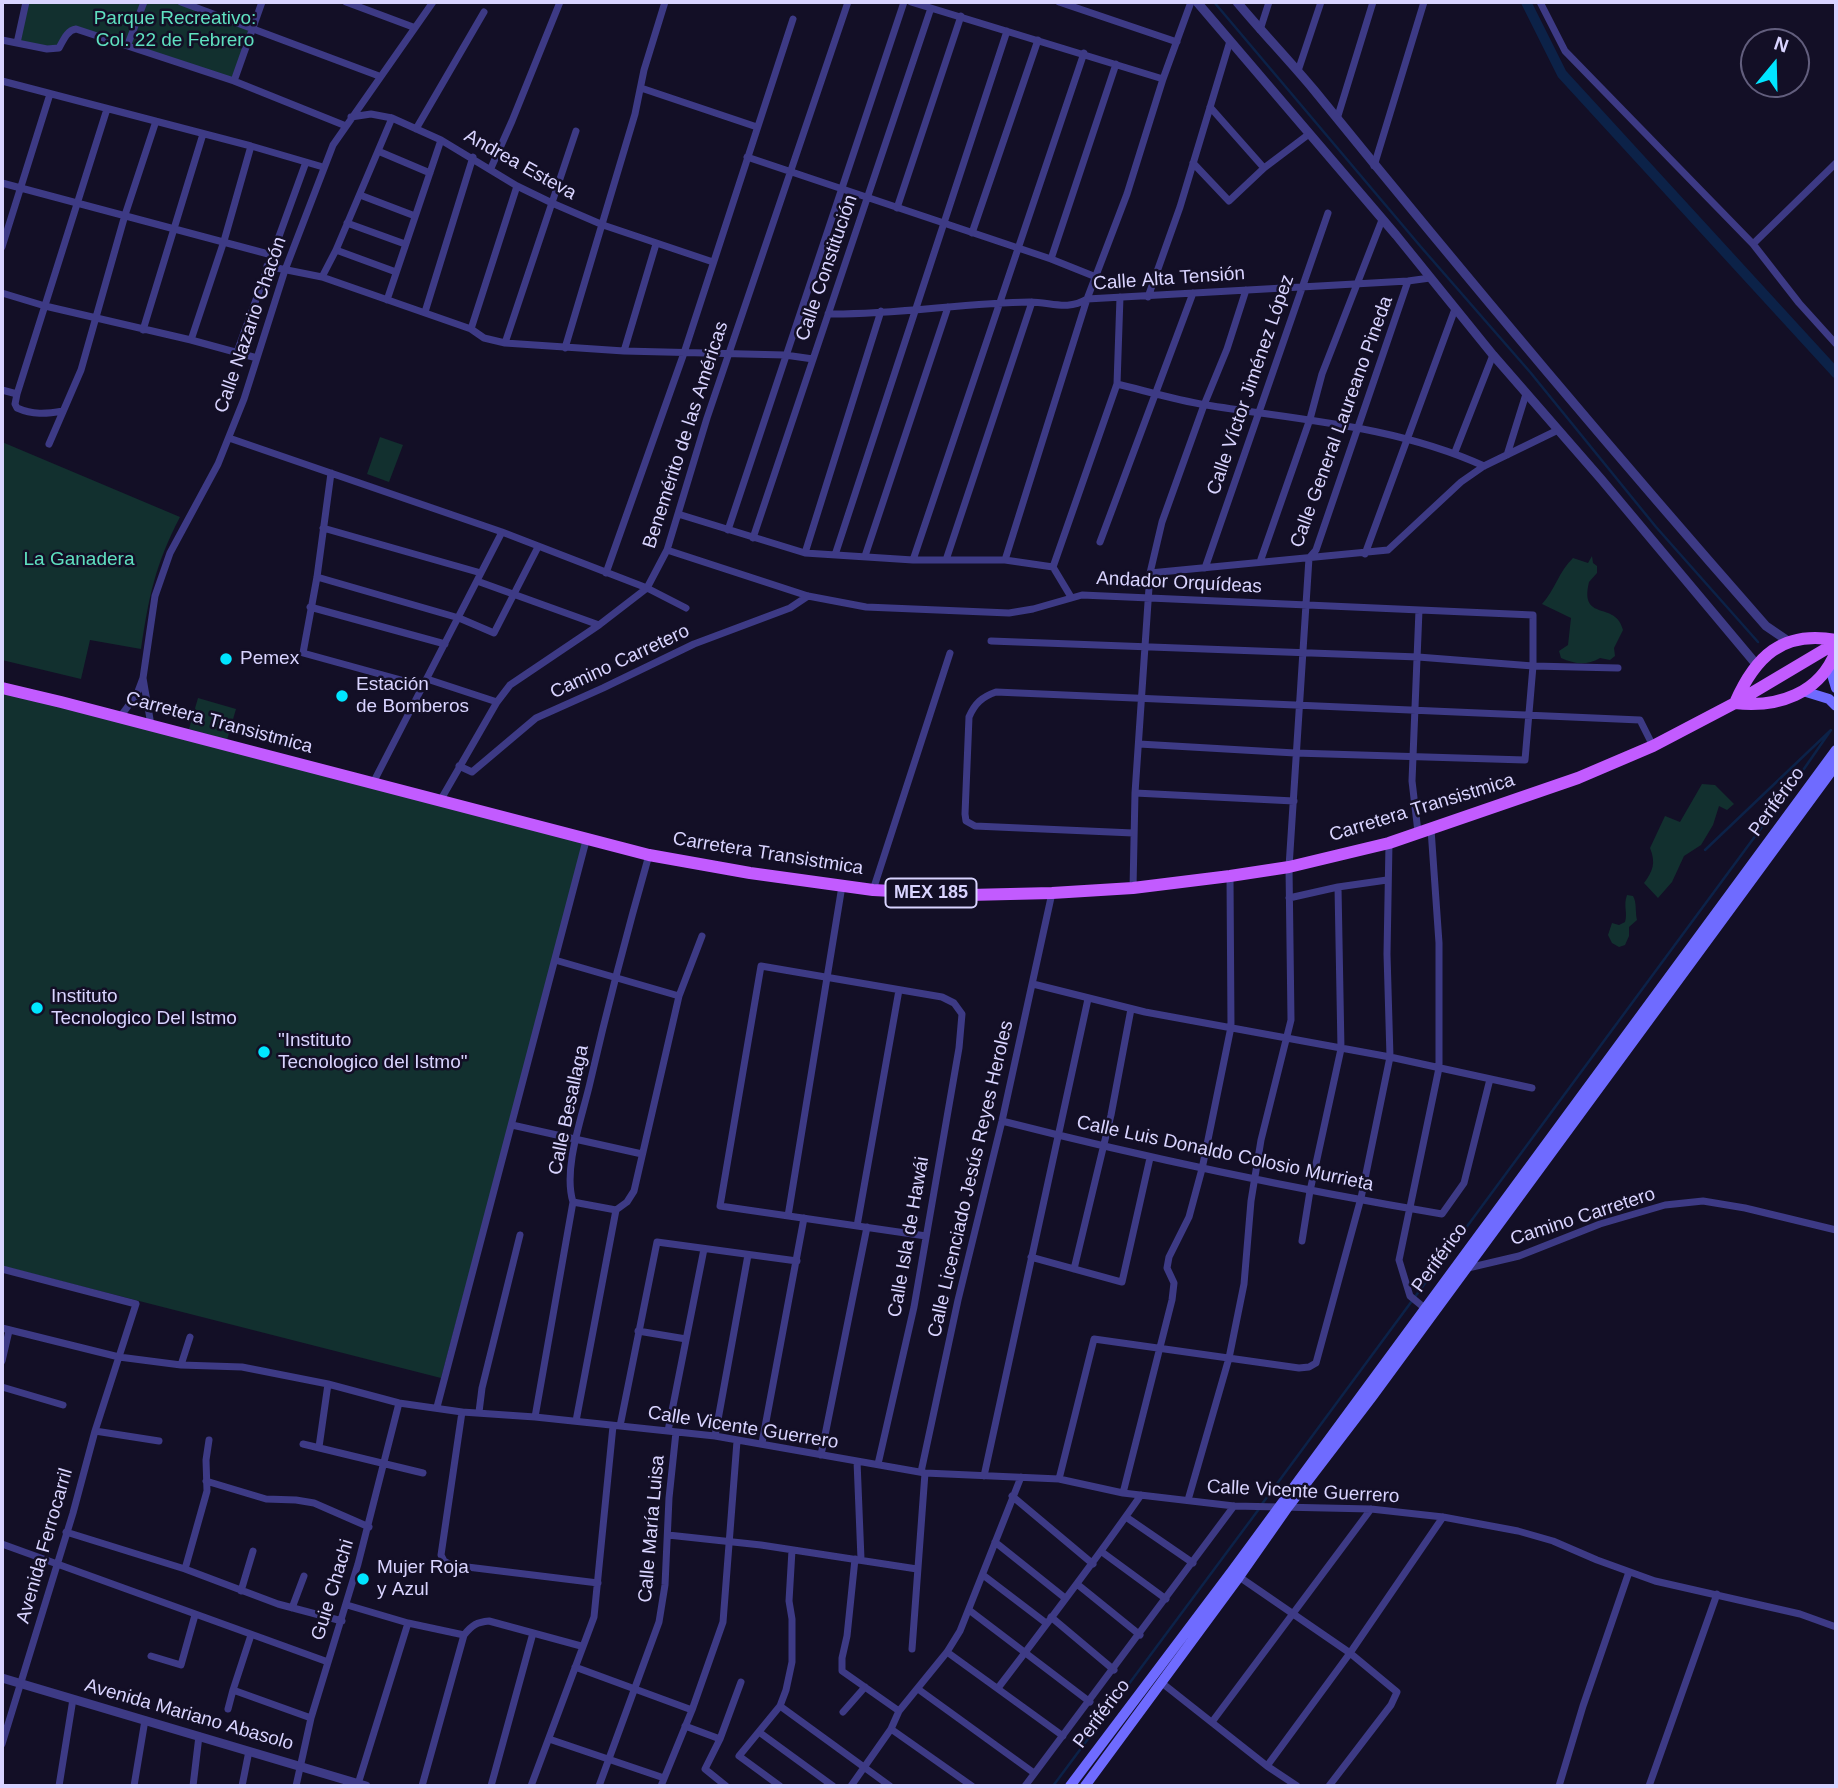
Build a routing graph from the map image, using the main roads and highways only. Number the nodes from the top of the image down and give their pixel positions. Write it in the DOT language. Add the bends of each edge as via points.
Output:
graph roads {
  1 [pos="1836,641"];
  2 [pos="1836,651"];
  3 [pos="1830,668"];
  4 [pos="2,688"];
  5 [pos="1836,688"];
  6 [pos="1803,691"];
  7 [pos="1735,703"];
  8 [pos="1836,706"];
  9 [pos="1836,750"];
  10 [pos="1834,772"];
  11 [pos="1653,1007"];
  12 [pos="1643,1019"];
  13 [pos="1425,1308"];
  14 [pos="1236,1574"];
  15 [pos="1070,1786"];
  16 [pos="1085,1786"];
  1 -- 7 [label="main road, Carretera Transistmica / MEX 185"];
  1 -- 7 [label="main road" via="1788,641 1756,664"];
  2 -- 3 [label="main road"];
  3 -- 5 [label="main road"];
  3 -- 6 [label="main road"];
  4 -- 7 [label="main road, Carretera Transistmica / MEX 185" via="649,855 873,890 969,895 1133,888 1230,876 1289,867 1389,842 1578,778"];
  6 -- 7 [label="main road" via="1773,704"];
  6 -- 8 [label="main road"];
  9 -- 11 [label="main road, Periférico"];
  10 -- 11 [label="main road, Periférico"];
  11 -- 12 [label="main road, Periférico"];
  12 -- 13 [label="main road, Periférico"];
  12 -- 13 [label="main road, Periférico" via="1464,1270"];
  13 -- 14 [label="main road, Periférico"];
  14 -- 15 [label="main road, Periférico"];
  14 -- 16 [label="main road, Periférico"];
}
